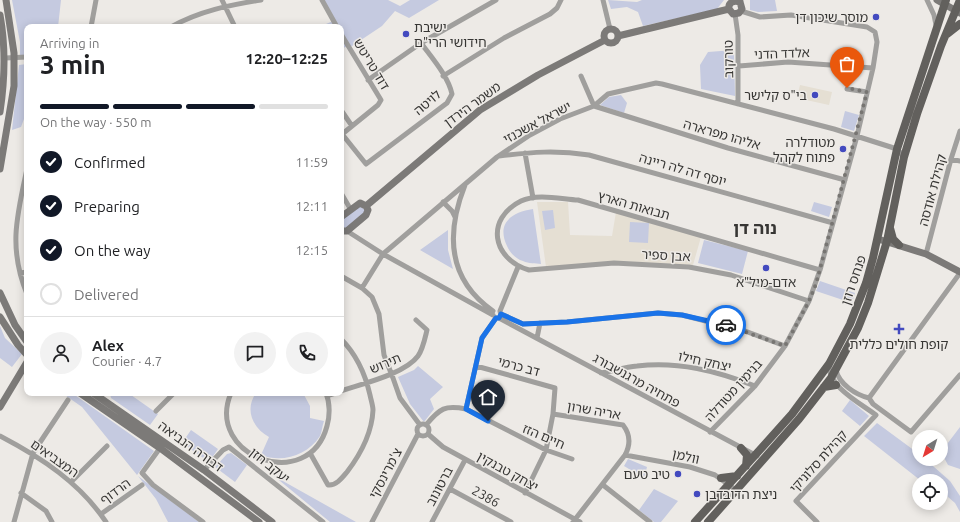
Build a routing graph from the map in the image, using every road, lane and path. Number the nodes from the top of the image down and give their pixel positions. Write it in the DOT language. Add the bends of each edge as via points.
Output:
graph roads {
  1 [pos="6,0"];
  2 [pos="96,0"];
  3 [pos="222,0"];
  4 [pos="261,0"];
  5 [pos="322,0"];
  6 [pos="496,0"];
  7 [pos="561,0"];
  8 [pos="603,0"];
  9 [pos="927,0"];
  10 [pos="937,0"];
  11 [pos="960,0"];
  12 [pos="741,1"];
  13 [pos="945,2"];
  14 [pos="225,6"];
  15 [pos="728,9"];
  16 [pos="738,12"];
  17 [pos="958,12"];
  18 [pos="0,15"];
  19 [pos="92,24"];
  20 [pos="176,24"];
  21 [pos="233,24"];
  22 [pos="335,24"];
  23 [pos="960,24"];
  24 [pos="610,29"];
  25 [pos="936,33"];
  26 [pos="618,36"];
  27 [pos="944,38"];
  28 [pos="344,39"];
  29 [pos="605,40"];
  30 [pos="420,43"];
  31 [pos="24,57"];
  32 [pos="5,58"];
  33 [pos="14,58"];
  34 [pos="739,66"];
  35 [pos="873,68"];
  36 [pos="443,76"];
  37 [pos="581,76"];
  38 [pos="368,80"];
  39 [pos="847,88"];
  40 [pos="867,92"];
  41 [pos="738,104"];
  42 [pos="594,106"];
  43 [pos="0,112"];
  44 [pos="344,114"];
  45 [pos="352,126"];
  46 [pos="960,131"];
  47 [pos="344,132"];
  48 [pos="344,136"];
  49 [pos="857,136"];
  50 [pos="897,149"];
  51 [pos="525,153"];
  52 [pos="496,156"];
  53 [pos="904,156"];
  54 [pos="951,159"];
  55 [pos="960,161"];
  56 [pos="0,169"];
  57 [pos="845,180"];
  58 [pos="466,183"];
  59 [pos="24,184"];
  60 [pos="533,198"];
  61 [pos="344,199"];
  62 [pos="443,202"];
  63 [pos="366,206"];
  64 [pos="351,210"];
  65 [pos="344,216"];
  66 [pos="455,217"];
  67 [pos="833,223"];
  68 [pos="890,228"];
  69 [pos="344,231"];
  70 [pos="878,239"];
  71 [pos="887,241"];
  72 [pos="899,245"];
  73 [pos="383,254"];
  74 [pos="926,254"];
  75 [pos="518,267"];
  76 [pos="820,270"];
  77 [pos="24,272"];
  78 [pos="20,273"];
  79 [pos="960,273"];
  80 [pos="344,278"];
  81 [pos="24,285"];
  82 [pos="362,288"];
  83 [pos="0,293"];
  84 [pos="809,301"];
  85 [pos="497,315"];
  86 [pos="0,317"];
  87 [pos="416,320"];
  88 [pos="540,323"];
  89 [pos="24,338"];
  90 [pos="537,338"];
  91 [pos="344,343"];
  92 [pos="785,346"];
  93 [pos="24,352"];
  94 [pos="829,364"];
  95 [pos="476,366"];
  96 [pos="24,367"];
  97 [pos="617,370"];
  98 [pos="836,370"];
  99 [pos="391,373"];
  100 [pos="601,373"];
  101 [pos="960,374"];
  102 [pos="831,378"];
  103 [pos="612,379"];
  104 [pos="367,382"];
  105 [pos="755,386"];
  106 [pos="824,387"];
  107 [pos="839,387"];
  108 [pos="344,390"];
  109 [pos="99,396"];
  110 [pos="171,396"];
  111 [pos="230,396"];
  112 [pos="326,396"];
  113 [pos="869,398"];
  114 [pos="68,400"];
  115 [pos="0,406"];
  116 [pos="466,409"];
  117 [pos="156,411"];
  118 [pos="552,414"];
  119 [pos="420,425"];
  120 [pos="426,425"];
  121 [pos="710,432"];
  122 [pos="418,434"];
  123 [pos="428,434"];
  124 [pos="0,436"];
  125 [pos="107,446"];
  126 [pos="160,448"];
  127 [pos="741,448"];
  128 [pos="546,450"];
  129 [pos="310,452"];
  130 [pos="33,453"];
  131 [pos="625,455"];
  132 [pos="755,455"];
  133 [pos="764,458"];
  134 [pos="572,459"];
  135 [pos="465,460"];
  136 [pos="746,466"];
  137 [pos="204,470"];
  138 [pos="737,476"];
  139 [pos="721,478"];
  140 [pos="72,481"];
  141 [pos="142,485"];
  142 [pos="603,485"];
  143 [pos="450,488"];
  144 [pos="733,488"];
  145 [pos="525,492"];
  146 [pos="21,493"];
  147 [pos="101,514"];
  148 [pos="576,521"];
  149 [pos="14,522"];
  150 [pos="52,522"];
  151 [pos="106,522"];
  152 [pos="203,522"];
  153 [pos="259,522"];
  154 [pos="272,522"];
  155 [pos="323,522"];
  156 [pos="372,522"];
  157 [pos="432,522"];
  158 [pos="511,522"];
  159 [pos="650,522"];
  160 [pos="695,522"];
  161 [pos="708,522"];
  162 [pos="817,522"];
  1 -- 33 [label="street"];
  2 -- 19 [label="street"];
  3 -- 14 [label="street"];
  4 -- 14 [label="street"];
  5 -- 22 [label="street"];
  6 -- 30 [label="street"];
  7 -- 36 [label="street" via="550,14 504,38"];
  8 -- 24 [label="street"];
  9 -- 25 [label="street" via="934,15"];
  10 -- 13 [label="street"];
  11 -- 17 [label="main road, פנחס רוזן"];
  12 -- 15 [label="street" via="732,2"];
  12 -- 16 [label="street"];
  13 -- 17 [label="street"];
  13 -- 25 [label="main road, פנחס רוזן"];
  14 -- 20 [label="street"];
  14 -- 21 [label="street"];
  15 -- 16 [label="street"];
  15 -- 26 [label="street"];
  16 -- 34 [label="street, טורקוב"];
  16 -- 35 [label="street, בנימין מטודלה" via="760,17 791,15 867,27 875,32 877,42"];
  17 -- 27 [label="main road, פנחס רוזן"];
  18 -- 32 [label="street"];
  23 -- 27 [label="main road"];
  24 -- 26 [label="street" via="615,30"];
  24 -- 29 [label="street" via="605,34"];
  25 -- 50 [label="main road, פנחס רוזן"];
  26 -- 29 [label="street" via="613,43"];
  27 -- 53 [label="main road, פנחס רוזן"];
  28 -- 38 [label="street, דוד טריטש"];
  29 -- 63 [label="street, משמר הירדן" via="538,75 480,110"];
  30 -- 36 [label="street, לויטה"];
  30 -- 38 [label="street"];
  31 -- 33 [label="street"];
  32 -- 33 [label="street"];
  32 -- 43 [label="street"];
  33 -- 56 [label="street" via="14,86"];
  34 -- 35 [label="street, אלדד הדני" via="788,62"];
  34 -- 41 [label="street, טורקוב"];
  35 -- 40 [label="street, בנימין מטודלה"];
  36 -- 48 [label="street, לויטה" via="452,94 447,102 366,164"];
  37 -- 42 [label="street"];
  38 -- 45 [label="street, דוד טריטש" via="381,100"];
  39 -- 40 [label="street"];
  40 -- 49 [label="street, בנימין מטודלה"];
  41 -- 42 [label="street, ישראל אשכנזי" via="656,84 608,94"];
  41 -- 49 [label="street, ישראל אשכנזי"];
  42 -- 52 [label="street, ישראל אשכנזי" via="560,119"];
  42 -- 57 [label="street, אליהו מפרארה" via="721,146"];
  44 -- 45 [label="street"];
  45 -- 47 [label="street, דוד טריטש"];
  46 -- 54 [label="street, קהילת אודסה"];
  49 -- 50 [label="street, ישראל אשכנזי"];
  49 -- 57 [label="street, בנימין מטודלה"];
  50 -- 53 [label="street, ישראל אשכנזי"];
  50 -- 70 [label="main road, פנחס רוזן"];
  51 -- 52 [label="street, יוסף דה לה ריינה"];
  51 -- 60 [label="street"];
  51 -- 67 [label="street, יוסף דה לה ריינה" via="562,150 600,157"];
  52 -- 58 [label="street, ישראל אשכנזי"];
  53 -- 68 [label="main road, פנחס רוזן"];
  54 -- 55 [label="street"];
  54 -- 74 [label="street, קהילת אודסה"];
  57 -- 67 [label="street, בנימין מטודלה"];
  58 -- 62 [label="street, ישראל אשכנזי"];
  58 -- 66 [label="street"];
  59 -- 78 [label="street" via="16,224 17,262"];
  60 -- 75 [label="street, תבואות הארץ" via="521,201 499,224 498,246 502,254"];
  60 -- 76 [label="street, תבואות הארץ" via="578,200"];
  61 -- 64 [label="street"];
  62 -- 66 [label="street"];
  62 -- 73 [label="street, ישראל אשכנזי"];
  63 -- 64 [label="street" via="360,203"];
  63 -- 69 [label="street" via="366,215"];
  64 -- 65 [label="street"];
  66 -- 85 [label="street" via="453,240 461,274 475,294"];
  67 -- 76 [label="street, בנימין מטודלה"];
  68 -- 71 [label="main road, פנחס רוזן"];
  68 -- 72 [label="main road" via="893,239"];
  69 -- 73 [label="street, פתחיה מרגנשבורג"];
  70 -- 71 [label="street"];
  70 -- 94 [label="main road, פנחס רוזן" via="866,283 850,324"];
  71 -- 72 [label="street"];
  71 -- 98 [label="main road, פנחס רוזן" via="868,303"];
  72 -- 74 [label="street"];
  73 -- 82 [label="street, ישראל אשכנזי"];
  73 -- 85 [label="street, פתחיה מרגנשבורג"];
  74 -- 79 [label="street"];
  75 -- 84 [label="street, אבן ספיר" via="529,270 614,264 689,267 732,275"];
  75 -- 85 [label="street"];
  76 -- 84 [label="street, בנימין מטודלה"];
  77 -- 78 [label="street"];
  78 -- 81 [label="street"];
  79 -- 113 [label="street"];
  80 -- 82 [label="street"];
  82 -- 99 [label="street" via="372,297 379,314 384,355"];
  83 -- 89 [label="street"];
  84 -- 92 [label="street, בנימין מטודלה"];
  85 -- 88 [label="street" via="523,324"];
  85 -- 90 [label="street, פתחיה מרגנשבורג"];
  85 -- 95 [label="street" via="482,338"];
  86 -- 93 [label="street"];
  87 -- 99 [label="street, תירוש" via="427,330 418,356 410,364"];
  88 -- 90 [label="street"];
  88 -- 92 [label="street" via="658,313 682,315 745,331"];
  90 -- 100 [label="street, פתחיה מרגנשבורג"];
  91 -- 104 [label="street" via="360,363"];
  92 -- 105 [label="street, בנימין מטודלה"];
  94 -- 102 [label="street"];
  94 -- 132 [label="main road, פנחס רוזן" via="792,414"];
  95 -- 116 [label="street"];
  95 -- 118 [label="street, דב כרמי" via="555,388"];
  96 -- 115 [label="street"];
  97 -- 100 [label="street, יצחק חילו"];
  97 -- 103 [label="street"];
  97 -- 105 [label="street, יצחק חילו" via="676,364"];
  98 -- 102 [label="main road, פנחס רוזן"];
  98 -- 113 [label="street" via="844,383 858,394"];
  99 -- 104 [label="street, תירוש"];
  99 -- 119 [label="street" via="400,398"];
  100 -- 103 [label="street, פתחיה מרגנשבורג"];
  101 -- 113 [label="street" via="911,432 873,404"];
  102 -- 106 [label="main road, פנחס רוזן"];
  102 -- 107 [label="street"];
  103 -- 121 [label="street, פתחיה מרגנשבורג"];
  104 -- 108 [label="street, תירוש"];
  104 -- 129 [label="street" via="373,410 367,437 346,474 336,484 328,485"];
  105 -- 121 [label="street, בנימין מטודלה"];
  106 -- 107 [label="main road"];
  106 -- 133 [label="main road, פנחס רוזן"];
  107 -- 162 [label="street, קהילת סלוניקי" via="876,414 796,501"];
  109 -- 126 [label="street, דבורה הנביאה"];
  109 -- 137 [label="street, דבורה הנביאה"];
  110 -- 117 [label="street"];
  111 -- 129 [label="street" via="227,415 231,431 245,451 260,460 279,463 296,460"];
  112 -- 129 [label="street" via="330,415 324,434"];
  114 -- 130 [label="street"];
  116 -- 120 [label="street, חיים הזז" via="452,406 438,410"];
  116 -- 128 [label="street, חיים הזז"];
  118 -- 128 [label="street"];
  118 -- 131 [label="street, אריה שרון" via="623,425 629,432"];
  119 -- 120 [label="street"];
  119 -- 122 [label="street"];
  120 -- 123 [label="street"];
  121 -- 127 [label="street, פתחיה מרגנשבורג"];
  122 -- 123 [label="street"];
  122 -- 156 [label="street, צ'מרינסקי"];
  123 -- 135 [label="street, יצחק טבנקין" via="443,447"];
  124 -- 130 [label="street, המצביאים"];
  125 -- 140 [label="street"];
  126 -- 152 [label="street" via="142,472 153,485"];
  126 -- 153 [label="street, דבורה הנביאה"];
  127 -- 132 [label="street, פתחיה מרגנשבורג"];
  127 -- 136 [label="main road" via="747,455"];
  128 -- 134 [label="street, חיים הזז"];
  128 -- 145 [label="street"];
  130 -- 140 [label="street, המצביאים"];
  130 -- 146 [label="street"];
  131 -- 139 [label="street, וולמן" via="690,467"];
  131 -- 142 [label="street"];
  132 -- 133 [label="street, פתחיה מרגנשבורג"];
  132 -- 136 [label="main road, פנחס רוזן"];
  133 -- 144 [label="main road, פנחס רוזן"];
  135 -- 143 [label="street, ברטונוב"];
  135 -- 145 [label="street, יצחק טבנקין"];
  136 -- 138 [label="main road, פנחס רוזן"];
  137 -- 154 [label="street, דבורה הנביאה"];
  137 -- 155 [label="street, יעקב חזן" via="223,450 230,447"];
  138 -- 139 [label="main road"];
  138 -- 144 [label="main road, פנחס רוזן"];
  139 -- 144 [label="street, וולמן"];
  140 -- 147 [label="street, המצביאים"];
  141 -- 147 [label="street, הרדוף"];
  142 -- 148 [label="street"];
  142 -- 159 [label="street"];
  143 -- 157 [label="street, ברטונוב"];
  143 -- 158 [label="street, 2386"];
  144 -- 160 [label="main road, פנחס רוזן"];
  144 -- 161 [label="main road, פנחס רוזן"];
  145 -- 148 [label="street, יצחק טבנקין"];
  146 -- 149 [label="street"];
  146 -- 150 [label="street" via="46,511"];
  147 -- 151 [label="street, המצביאים"];
}
